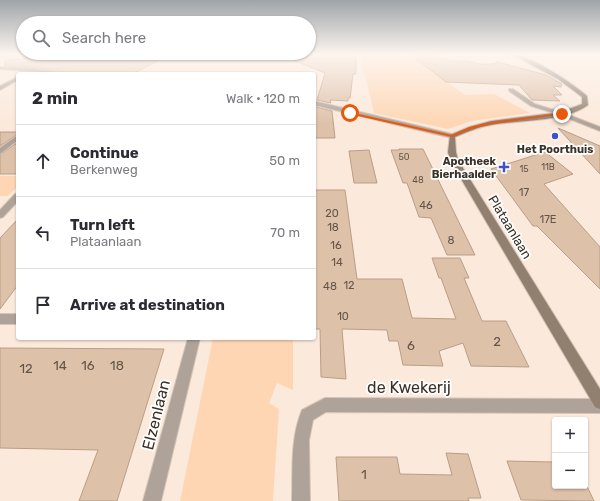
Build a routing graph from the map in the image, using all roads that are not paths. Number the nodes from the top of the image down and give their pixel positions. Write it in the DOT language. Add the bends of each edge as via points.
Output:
graph roads {
  1 [pos="560,77"];
  2 [pos="16,79"];
  3 [pos="0,88"];
  4 [pos="511,90"];
  5 [pos="316,103"];
  6 [pos="562,114"];
  7 [pos="600,129"];
  8 [pos="452,136"];
  9 [pos="16,139"];
  10 [pos="0,152"];
  11 [pos="16,198"];
  12 [pos="0,215"];
  13 [pos="0,319"];
  14 [pos="16,319"];
  15 [pos="193,340"];
  16 [pos="600,402"];
  17 [pos="600,406"];
  18 [pos="152,501"];
  19 [pos="301,501"];
  1 -- 6 [label="street" via="585,97 585,105"];
  2 -- 3 [label="street"];
  4 -- 6 [label="street" via="533,106"];
  5 -- 8 [label="street"];
  6 -- 7 [label="street"];
  6 -- 8 [label="street" via="491,123"];
  8 -- 16 [label="street, Plataanlaan" via="454,160"];
  9 -- 10 [label="street"];
  11 -- 12 [label="street"];
  13 -- 14 [label="street"];
  15 -- 18 [label="street, Elzenlaan"];
  17 -- 19 [label="street, de Kwekerij" via="325,406 307,415 301,440"];
}
